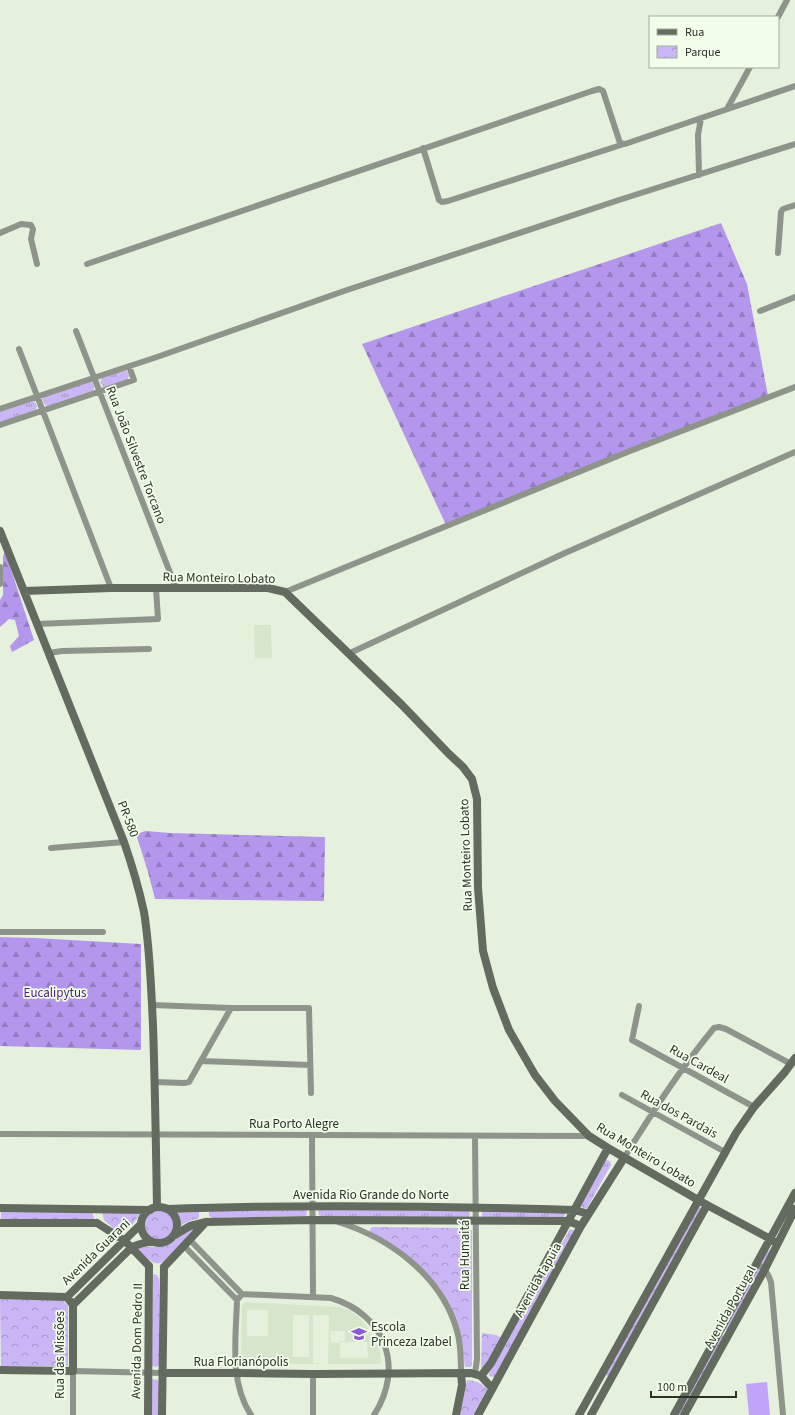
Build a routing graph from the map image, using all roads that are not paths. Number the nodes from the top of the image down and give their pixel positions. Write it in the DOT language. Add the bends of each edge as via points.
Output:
graph roads {
  1 [pos="787,0"];
  2 [pos="779,16"];
  3 [pos="749,68"];
  4 [pos="795,86"];
  5 [pos="727,109"];
  6 [pos="701,118"];
  7 [pos="625,144"];
  8 [pos="795,144"];
  9 [pos="423,148"];
  10 [pos="699,175"];
  11 [pos="795,205"];
  12 [pos="0,233"];
  13 [pos="778,253"];
  14 [pos="37,264"];
  15 [pos="87,264"];
  16 [pos="795,297"];
  17 [pos="760,311"];
  18 [pos="76,331"];
  19 [pos="19,349"];
  20 [pos="129,366"];
  21 [pos="94,378"];
  22 [pos="795,387"];
  23 [pos="99,392"];
  24 [pos="37,396"];
  25 [pos="0,409"];
  26 [pos="42,410"];
  27 [pos="0,425"];
  28 [pos="795,452"];
  29 [pos="0,531"];
  30 [pos="0,567"];
  31 [pos="0,584"];
  32 [pos="111,588"];
  33 [pos="156,588"];
  34 [pos="176,588"];
  35 [pos="24,591"];
  36 [pos="285,592"];
  37 [pos="37,624"];
  38 [pos="149,649"];
  39 [pos="49,653"];
  40 [pos="350,653"];
  41 [pos="124,842"];
  42 [pos="51,848"];
  43 [pos="0,932"];
  44 [pos="104,932"];
  45 [pos="152,1005"];
  46 [pos="639,1006"];
  47 [pos="231,1008"];
  48 [pos="201,1061"];
  49 [pos="793,1061"];
  50 [pos="310,1065"];
  51 [pos="683,1068"];
  52 [pos="155,1082"];
  53 [pos="311,1093"];
  54 [pos="622,1095"];
  55 [pos="754,1107"];
  56 [pos="652,1112"];
  57 [pos="0,1134"];
  58 [pos="155,1135"];
  59 [pos="312,1135"];
  60 [pos="475,1136"];
  61 [pos="589,1136"];
  62 [pos="608,1148"];
  63 [pos="725,1152"];
  64 [pos="624,1158"];
  65 [pos="795,1193"];
  66 [pos="699,1200"];
  67 [pos="707,1205"];
  68 [pos="313,1206"];
  69 [pos="476,1207"];
  70 [pos="0,1208"];
  71 [pos="98,1208"];
  72 [pos="154,1208"];
  73 [pos="205,1208"];
  74 [pos="167,1209"];
  75 [pos="795,1209"];
  76 [pos="575,1210"];
  77 [pos="588,1214"];
  78 [pos="313,1220"];
  79 [pos="333,1220"];
  80 [pos="476,1221"];
  81 [pos="568,1221"];
  82 [pos="206,1222"];
  83 [pos="0,1223"];
  84 [pos="97,1223"];
  85 [pos="141,1224"];
  86 [pos="581,1226"];
  87 [pos="173,1236"];
  88 [pos="190,1240"];
  89 [pos="124,1241"];
  90 [pos="774,1241"];
  91 [pos="156,1242"];
  92 [pos="184,1246"];
  93 [pos="131,1248"];
  94 [pos="757,1264"];
  95 [pos="150,1266"];
  96 [pos="164,1267"];
  97 [pos="765,1269"];
  98 [pos="242,1294"];
  99 [pos="0,1295"];
  100 [pos="67,1297"];
  101 [pos="313,1297"];
  102 [pos="237,1300"];
  103 [pos="73,1305"];
  104 [pos="720,1330"];
  105 [pos="728,1334"];
  106 [pos="0,1370"];
  107 [pos="73,1371"];
  108 [pos="148,1373"];
  109 [pos="162,1373"];
  110 [pos="236,1373"];
  111 [pos="461,1373"];
  112 [pos="313,1374"];
  113 [pos="389,1374"];
  114 [pos="478,1375"];
  115 [pos="600,1377"];
  116 [pos="609,1382"];
  117 [pos="492,1388"];
  118 [pos="681,1402"];
  119 [pos="689,1406"];
  120 [pos="73,1415"];
  121 [pos="148,1415"];
  122 [pos="162,1415"];
  123 [pos="251,1415"];
  124 [pos="313,1415"];
  125 [pos="374,1415"];
  126 [pos="456,1415"];
  127 [pos="478,1415"];
  128 [pos="579,1415"];
  129 [pos="591,1415"];
  130 [pos="674,1415"];
  131 [pos="684,1415"];
  132 [pos="783,1415"];
  1 -- 2 [label="street"];
  3 -- 5 [label="street"];
  4 -- 5 [label="street"];
  5 -- 6 [label="street"];
  6 -- 7 [label="street"];
  6 -- 10 [label="street" via="698,135"];
  7 -- 9 [label="street" via="620,143 603,91 599,89"];
  7 -- 9 [label="street" via="442,202 439,200"];
  8 -- 10 [label="street"];
  9 -- 15 [label="street"];
  10 -- 20 [label="street" via="348,290"];
  11 -- 13 [label="street" via="781,212"];
  12 -- 14 [label="street" via="21,224 31,225 31,239"];
  16 -- 17 [label="street"];
  18 -- 21 [label="street, Rua João Silvestre Torcano"];
  19 -- 24 [label="street"];
  20 -- 21 [label="street"];
  20 -- 23 [label="street" via="134,380"];
  21 -- 23 [label="street, Rua João Silvestre Torcano"];
  21 -- 24 [label="street"];
  22 -- 36 [label="street" via="630,451"];
  23 -- 26 [label="street"];
  23 -- 34 [label="street, Rua João Silvestre Torcano"];
  24 -- 25 [label="street"];
  24 -- 26 [label="street"];
  26 -- 27 [label="street"];
  26 -- 32 [label="street"];
  28 -- 40 [label="street" via="565,553"];
  29 -- 35 [label="street, PR-580 / PR-580"];
  30 -- 31 [label="street"];
  32 -- 33 [label="street, Rua Monteiro Lobato"];
  32 -- 35 [label="street, Rua Monteiro Lobato"];
  33 -- 34 [label="street, Rua Monteiro Lobato"];
  33 -- 37 [label="street" via="158,619"];
  34 -- 36 [label="street, Rua Monteiro Lobato" via="268,588"];
  35 -- 37 [label="street, PR-580 / PR-580"];
  36 -- 40 [label="street, Rua Monteiro Lobato"];
  37 -- 39 [label="street, PR-580 / PR-580"];
  38 -- 39 [label="street"];
  39 -- 41 [label="street, PR-580 / PR-580"];
  40 -- 61 [label="street, Rua Monteiro Lobato" via="472,779 477,799 478,888 482,943 493,988 509,1030 535,1075 554,1101"];
  41 -- 42 [label="street"];
  41 -- 45 [label="street, PR-580 / PR-580" via="144,912"];
  43 -- 44 [label="street"];
  45 -- 47 [label="street"];
  45 -- 52 [label="street, PR-580 / PR-580"];
  46 -- 51 [label="street, Rua Cardeal" via="632,1040"];
  47 -- 48 [label="street"];
  47 -- 50 [label="street" via="309,1008"];
  48 -- 50 [label="street"];
  48 -- 52 [label="street" via="189,1082"];
  49 -- 51 [label="street" via="719,1027 714,1028"];
  49 -- 55 [label="street"];
  50 -- 53 [label="street"];
  51 -- 55 [label="street, Rua Cardeal"];
  51 -- 56 [label="street"];
  52 -- 58 [label="street, PR-580 / PR-580"];
  54 -- 56 [label="street, Rua dos Pardais"];
  55 -- 63 [label="street"];
  56 -- 63 [label="street, Rua dos Pardais"];
  56 -- 64 [label="street"];
  57 -- 58 [label="street, Rua Porto Alegre"];
  58 -- 59 [label="street, Rua Porto Alegre"];
  58 -- 72 [label="street, PR-580"];
  59 -- 60 [label="street, Rua Porto Alegre"];
  59 -- 68 [label="street"];
  60 -- 61 [label="street, Rua Porto Alegre"];
  60 -- 69 [label="street, Rua Humaitá"];
  61 -- 62 [label="street, Rua Monteiro Lobato"];
  62 -- 64 [label="street, Rua Monteiro Lobato"];
  62 -- 76 [label="street, Avenida Tapuia"];
  63 -- 66 [label="street"];
  64 -- 66 [label="street, Rua Monteiro Lobato"];
  64 -- 77 [label="street, Avenida Tapuia"];
  65 -- 90 [label="street"];
  66 -- 67 [label="street, Rua Monteiro Lobato"];
  66 -- 115 [label="street"];
  67 -- 90 [label="street, Rua Monteiro Lobato"];
  67 -- 116 [label="street"];
  68 -- 69 [label="street, Avenida Rio Grande do Norte"];
  68 -- 73 [label="street, Avenida Rio Grande do Norte"];
  68 -- 78 [label="street"];
  69 -- 76 [label="street, Avenida Rio Grande do Norte"];
  69 -- 80 [label="street, Rua Humaitá"];
  70 -- 71 [label="street"];
  71 -- 72 [label="street"];
  71 -- 84 [label="street"];
  72 -- 74 [label="street"];
  72 -- 85 [label="street" via="142,1218"];
  73 -- 74 [label="street, Avenida Rio Grande do Norte"];
  73 -- 82 [label="street"];
  74 -- 87 [label="street" via="176,1221"];
  75 -- 90 [label="street, Avenida Portugal"];
  76 -- 77 [label="street, Avenida Rio Grande do Norte"];
  76 -- 81 [label="street, Avenida Tapuia"];
  77 -- 86 [label="street, Avenida Tapuia"];
  78 -- 79 [label="street, Avenida Rio Grande do Norte"];
  78 -- 82 [label="street, Avenida Rio Grande do Norte"];
  78 -- 101 [label="street"];
  79 -- 80 [label="street, Avenida Rio Grande do Norte"];
  79 -- 111 [label="street" via="366,1232 394,1249 425,1274 449,1308 460,1341"];
  80 -- 81 [label="street, Avenida Rio Grande do Norte"];
  80 -- 114 [label="street, Rua Humaitá"];
  81 -- 86 [label="street"];
  81 -- 114 [label="street, Avenida Tapuia" via="491,1363"];
  82 -- 87 [label="street, Avenida Rio Grande do Norte" via="190,1226"];
  82 -- 88 [label="street"];
  83 -- 84 [label="street"];
  84 -- 89 [label="street"];
  85 -- 89 [label="street, Avenida Guarani"];
  85 -- 91 [label="street" via="144,1234"];
  86 -- 117 [label="street, Avenida Tapuia"];
  87 -- 91 [label="street" via="166,1241"];
  88 -- 92 [label="street"];
  88 -- 98 [label="street"];
  89 -- 93 [label="street"];
  89 -- 100 [label="street, Avenida Guarani"];
  90 -- 94 [label="street, Avenida Portugal"];
  90 -- 97 [label="street, Avenida Portugal"];
  91 -- 93 [label="street, Avenida Guarani" via="137,1244"];
  92 -- 96 [label="street"];
  92 -- 102 [label="street"];
  93 -- 95 [label="street"];
  93 -- 103 [label="street, Avenida Guarani"];
  94 -- 97 [label="street"];
  94 -- 104 [label="street, Avenida Portugal"];
  95 -- 96 [label="street"];
  95 -- 108 [label="street, Avenida Dom Pedro II"];
  96 -- 109 [label="street, Avenida Dom Pedro II"];
  97 -- 105 [label="street, Avenida Portugal"];
  97 -- 132 [label="street" via="770,1282"];
  98 -- 101 [label="street"];
  98 -- 102 [label="street"];
  99 -- 100 [label="street"];
  100 -- 103 [label="street, Rua das Missões"];
  101 -- 113 [label="street" via="344,1302 365,1316 383,1339 388,1355"];
  102 -- 110 [label="street"];
  103 -- 107 [label="street, Rua das Missões"];
  104 -- 105 [label="street"];
  104 -- 118 [label="street, Avenida Portugal"];
  105 -- 119 [label="street, Avenida Portugal"];
  106 -- 107 [label="street, Rua Florianópolis"];
  107 -- 108 [label="street, Rua Florianópolis"];
  107 -- 120 [label="street, Rua das Missões"];
  108 -- 109 [label="street, Rua Florianópolis"];
  108 -- 121 [label="street, Avenida Dom Pedro II"];
  109 -- 110 [label="street, Rua Florianópolis"];
  109 -- 122 [label="street, Avenida Dom Pedro II"];
  110 -- 112 [label="street, Rua Florianópolis"];
  110 -- 123 [label="street" via="240,1392"];
  111 -- 113 [label="street, Rua Florianópolis"];
  111 -- 114 [label="street, Rua Florianópolis"];
  111 -- 126 [label="street" via="462,1385"];
  112 -- 113 [label="street, Rua Florianópolis"];
  112 -- 124 [label="street"];
  113 -- 125 [label="street" via="385,1393"];
  114 -- 117 [label="street"];
  115 -- 116 [label="street"];
  115 -- 128 [label="street"];
  116 -- 129 [label="street"];
  117 -- 127 [label="street, Avenida Tapuia"];
  118 -- 119 [label="street"];
  118 -- 130 [label="street, Avenida Portugal"];
  119 -- 131 [label="street, Avenida Portugal"];
}
